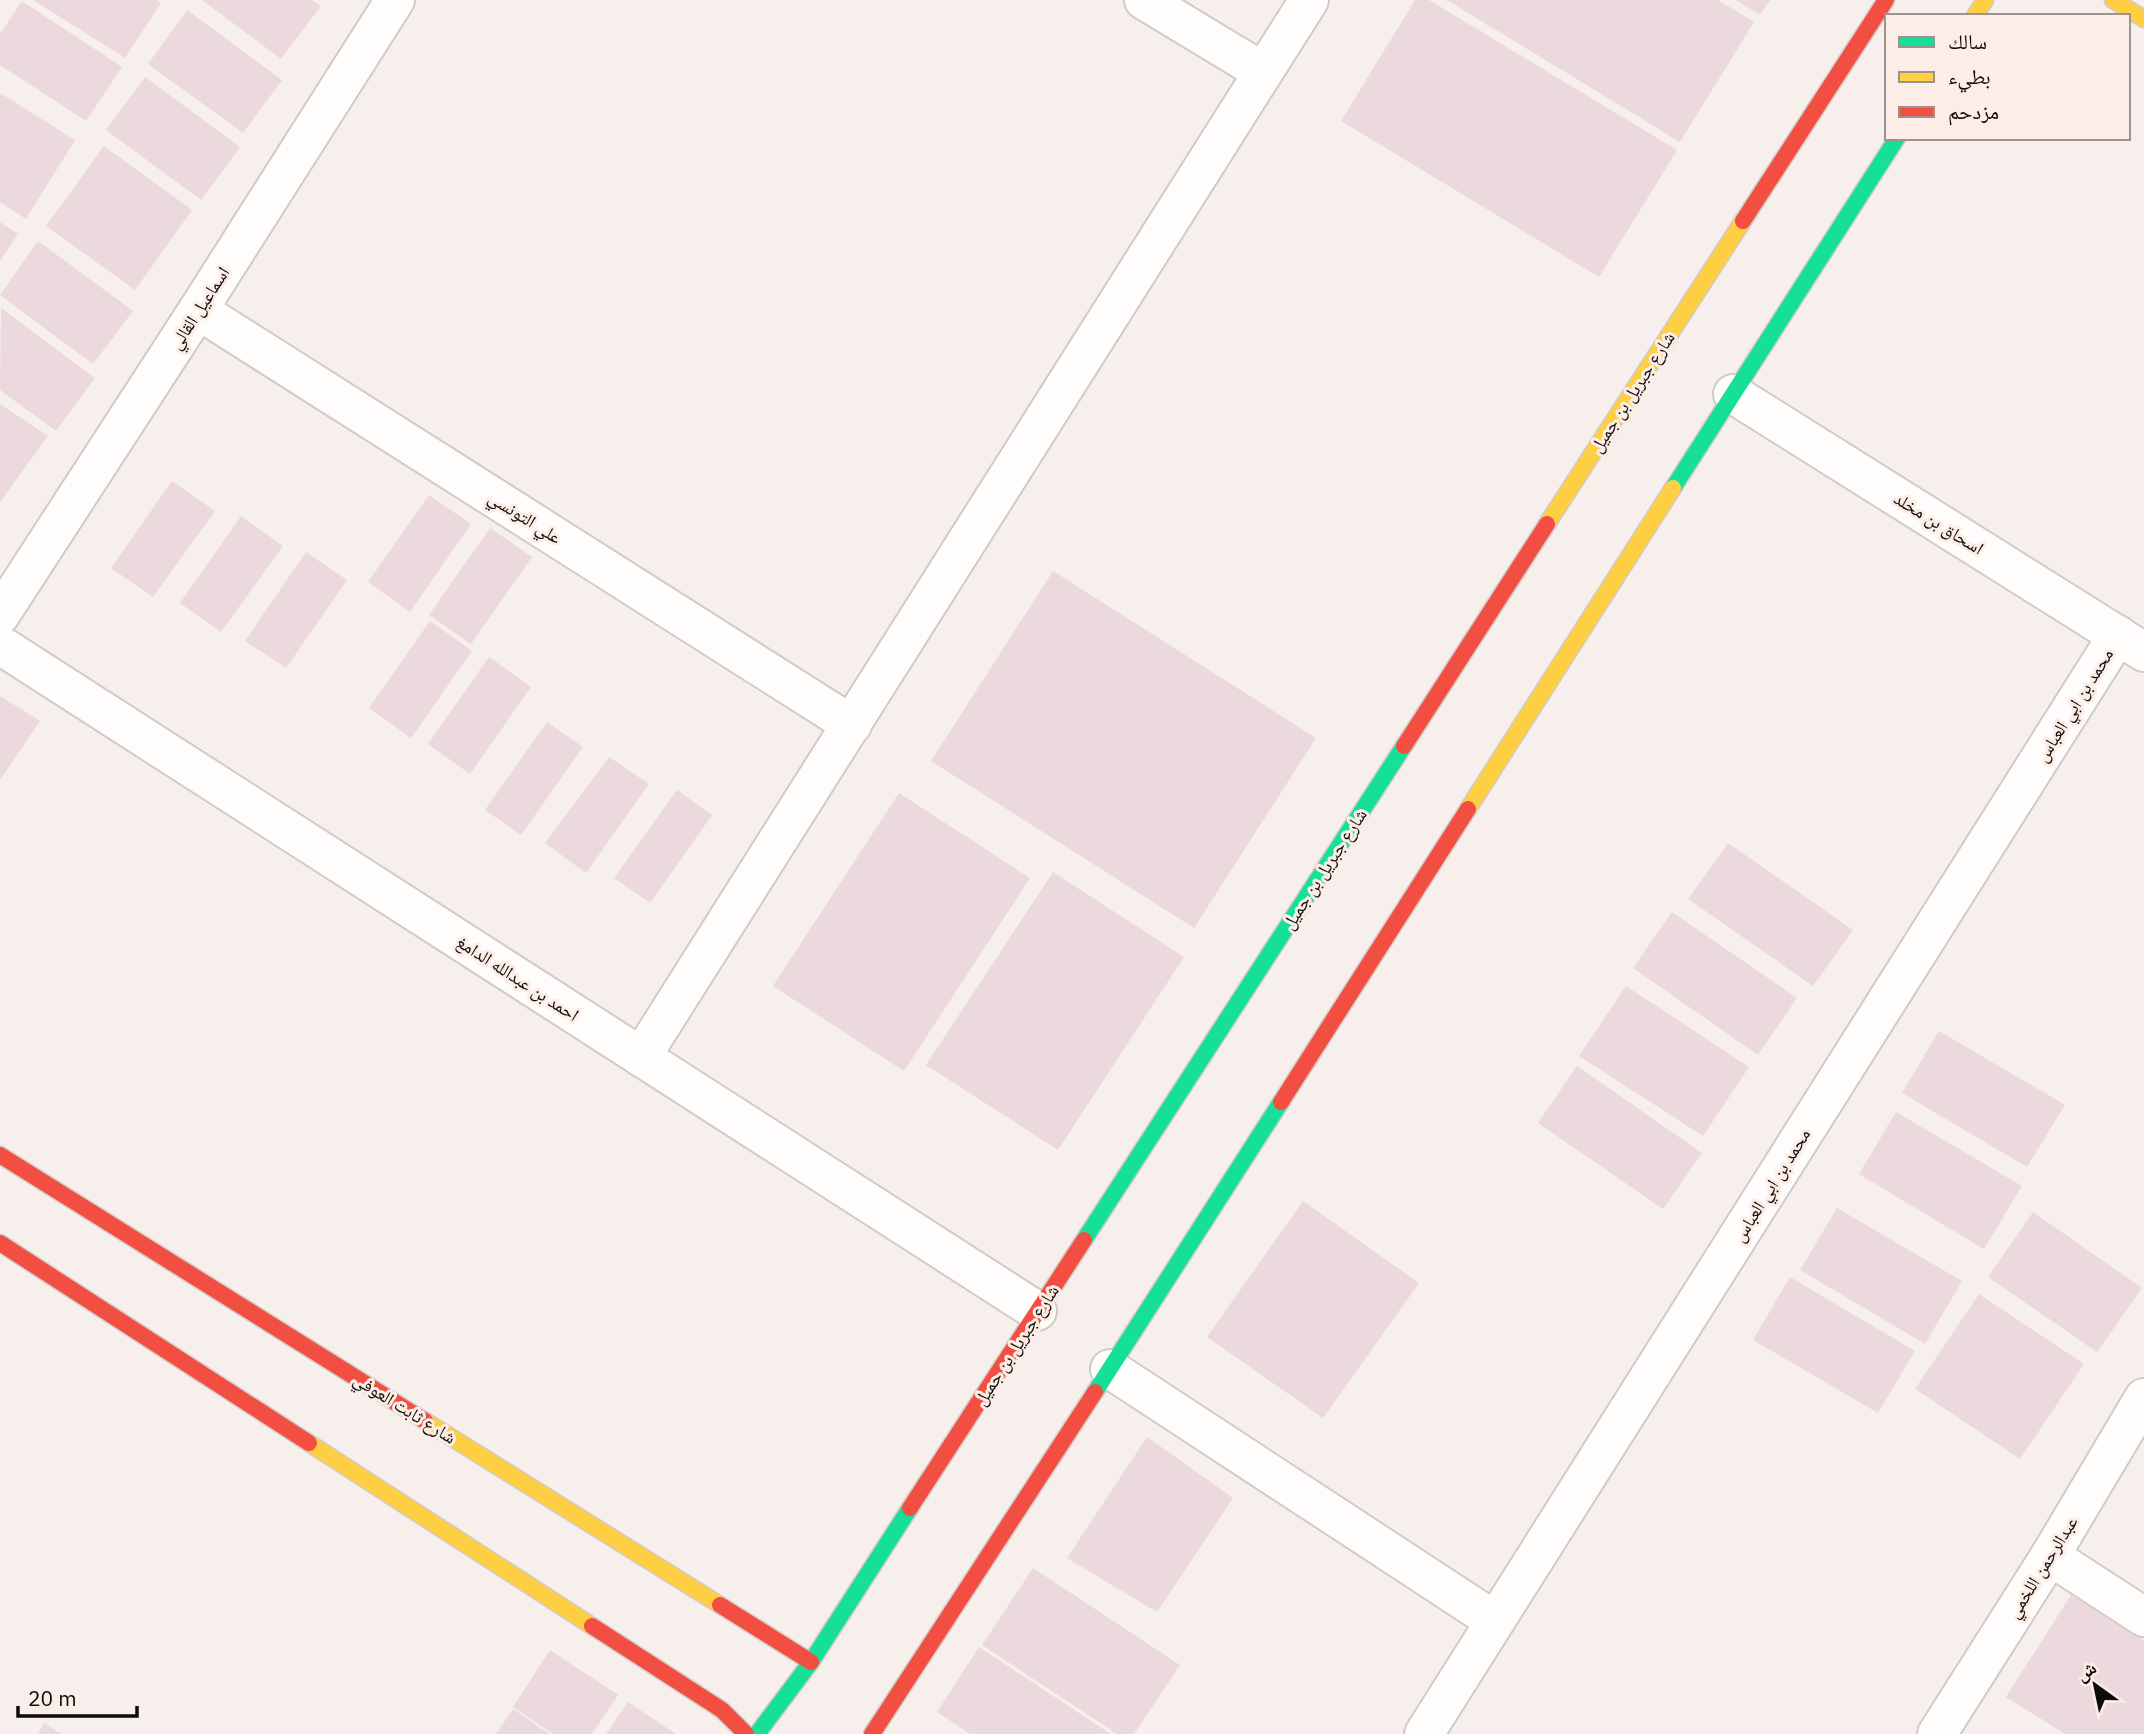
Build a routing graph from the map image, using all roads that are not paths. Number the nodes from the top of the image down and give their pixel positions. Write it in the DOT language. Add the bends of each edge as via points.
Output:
graph roads {
  1 [pos="1144,0"];
  2 [pos="1309,0"];
  3 [pos="1886,0"];
  4 [pos="2113,0"];
  5 [pos="388,2"];
  6 [pos="2144,19"];
  7 [pos="1263,72"];
  8 [pos="1896,140"];
  9 [pos="198,310"];
  10 [pos="1733,394"];
  11 [pos="0,615"];
  12 [pos="2131,644"];
  13 [pos="0,645"];
  14 [pos="852,724"];
  15 [pos="641,1057"];
  16 [pos="0,1154"];
  17 [pos="0,1243"];
  18 [pos="1037,1311"];
  19 [pos="1110,1369"];
  20 [pos="2144,1398"];
  21 [pos="2050,1556"];
  22 [pos="2144,1617"];
  23 [pos="1495,1621"];
  24 [pos="765,1633"];
  25 [pos="811,1662"];
  26 [pos="722,1710"];
  27 [pos="746,1734"];
  28 [pos="757,1734"];
  29 [pos="872,1734"];
  30 [pos="1424,1734"];
  31 [pos="1937,1734"];
  1 -- 7 [label="street"];
  2 -- 7 [label="street"];
  3 -- 18 [label="street, شارع جبريل بن جميل"];
  4 -- 6 [label="street"];
  5 -- 9 [label="street, اسماعيل القالي"];
  7 -- 14 [label="street"];
  8 -- 10 [label="street"];
  9 -- 11 [label="street, اسماعيل القالي"];
  9 -- 14 [label="street, علي التونسي"];
  10 -- 12 [label="street, اسحاق بن مخلد"];
  10 -- 19 [label="street"];
  12 -- 23 [label="street, محمد بن ابي العباس"];
  13 -- 15 [label="street, احمد بن عبدالله الدامغ"];
  14 -- 15 [label="street"];
  15 -- 18 [label="street, احمد بن عبدالله الدامغ"];
  16 -- 24 [label="street, شارع ثابت العوفي"];
  17 -- 26 [label="street"];
  18 -- 25 [label="street, شارع جبريل بن جميل"];
  19 -- 23 [label="street"];
  19 -- 29 [label="street"];
  20 -- 21 [label="street, عبدالرحمن اللخمي"];
  21 -- 22 [label="street"];
  21 -- 31 [label="street, عبدالرحمن اللخمي"];
  23 -- 30 [label="street, محمد بن ابي العباس"];
  24 -- 25 [label="street, شارع ثابت العوفي"];
  24 -- 26 [label="street" via="785,1666 767,1703"];
  25 -- 28 [label="street, شارع جبريل بن جميل"];
  26 -- 27 [label="street"];
}
